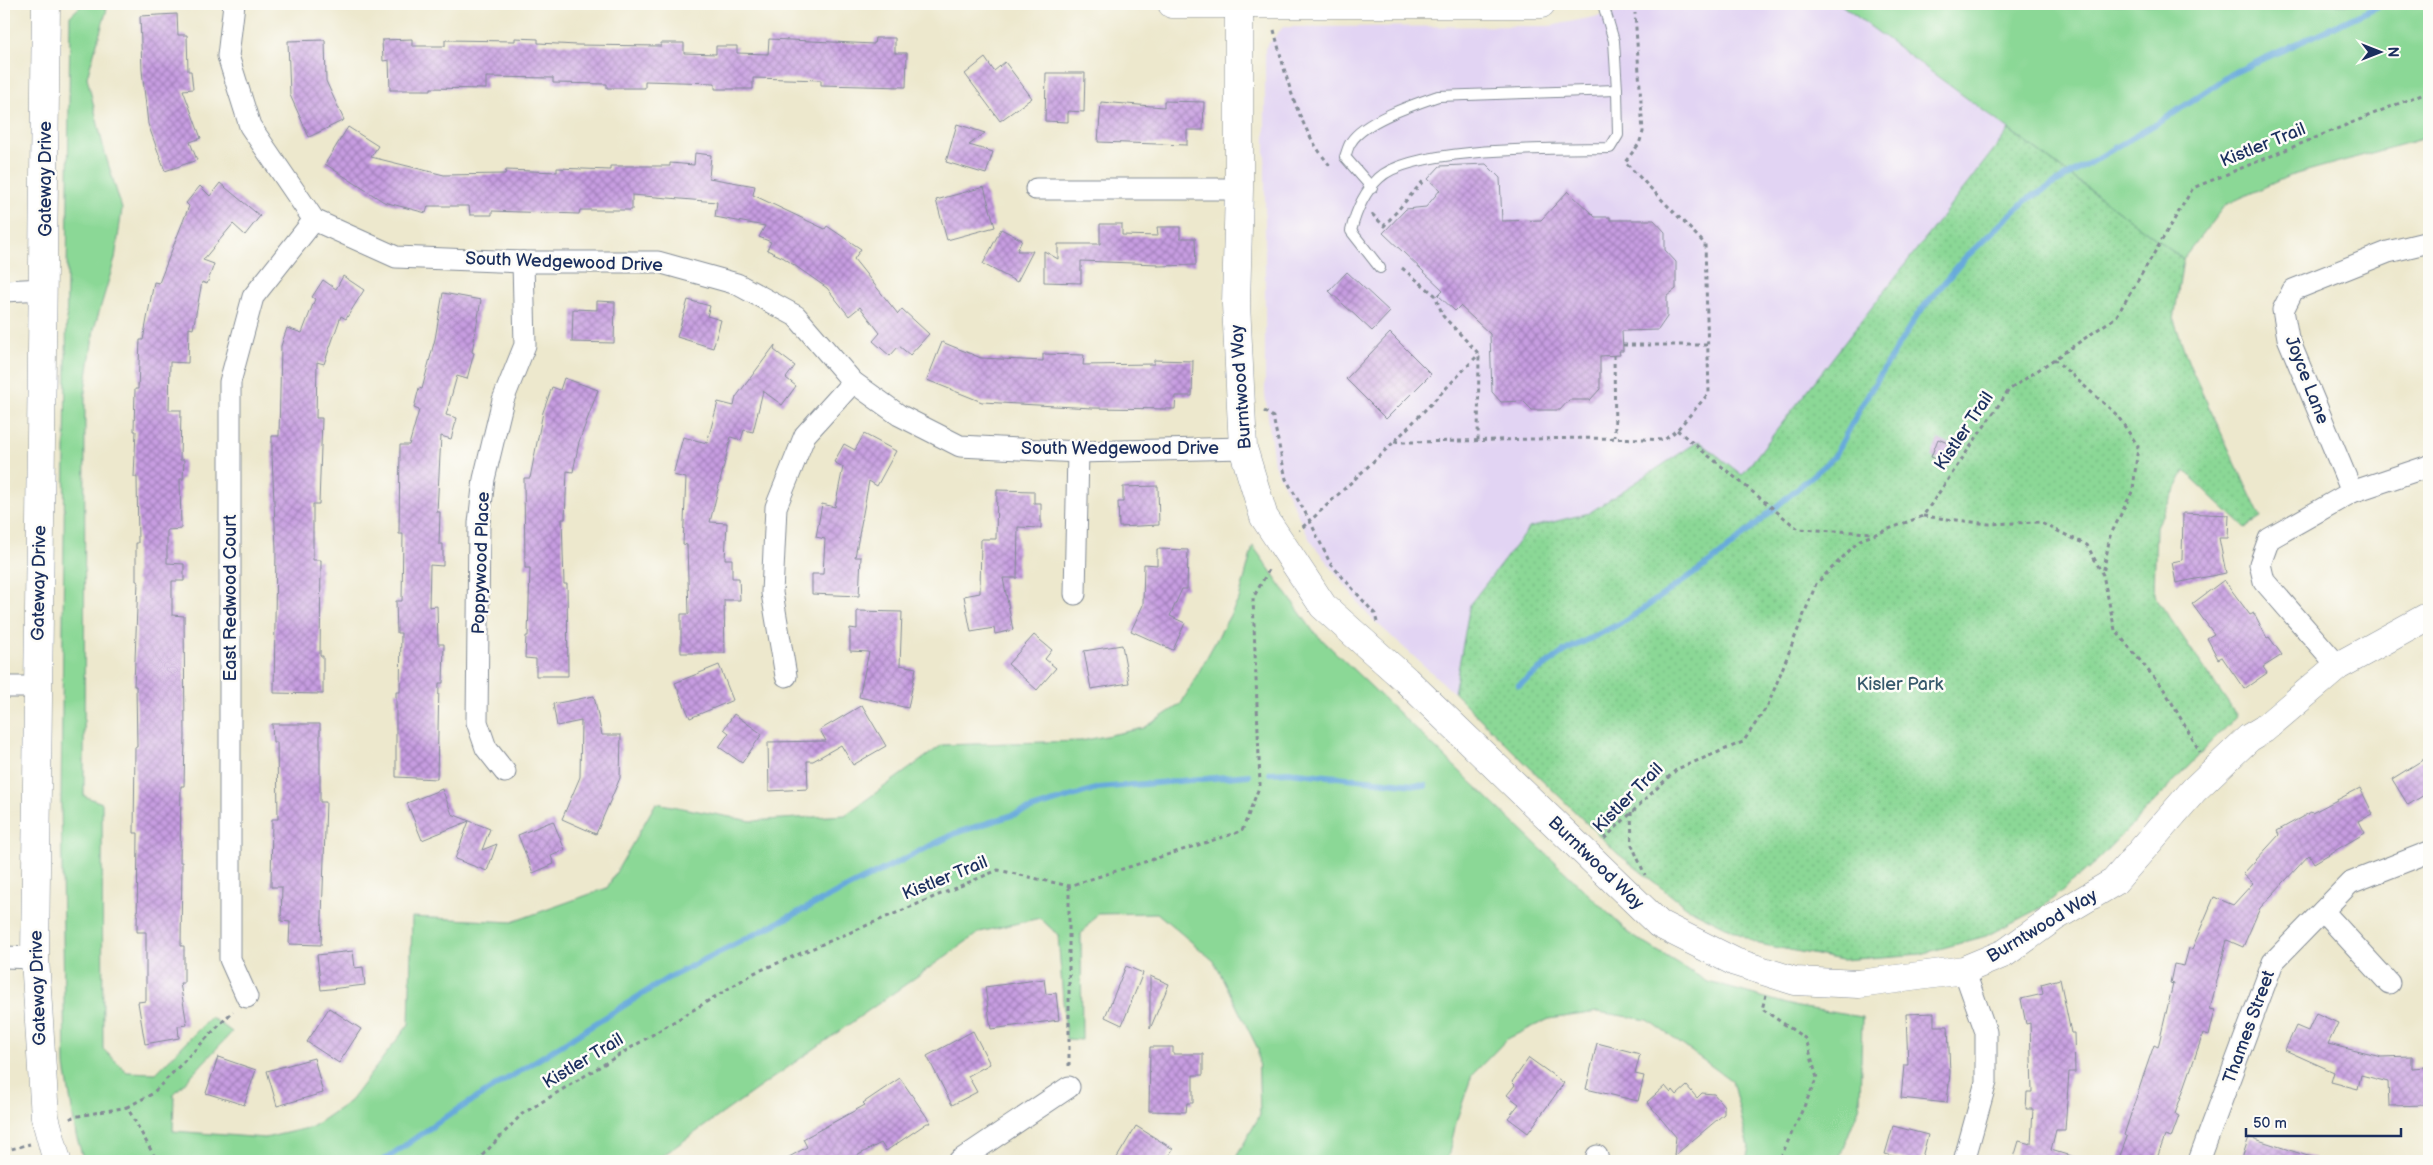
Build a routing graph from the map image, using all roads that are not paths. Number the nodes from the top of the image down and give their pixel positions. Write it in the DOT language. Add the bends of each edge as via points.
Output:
graph roads {
  1 [pos="46,4"];
  2 [pos="234,4"];
  3 [pos="1172,4"];
  4 [pos="1541,4"];
  5 [pos="1603,4"];
  6 [pos="1239,5"];
  7 [pos="1617,90"];
  8 [pos="1372,188"];
  9 [pos="1036,189"];
  10 [pos="1239,189"];
  11 [pos="314,220"];
  12 [pos="2429,242"];
  13 [pos="523,262"];
  14 [pos="1380,268"];
  15 [pos="44,289"];
  16 [pos="4,290"];
  17 [pos="853,382"];
  18 [pos="1244,448"];
  19 [pos="1078,452"];
  20 [pos="2429,466"];
  21 [pos="2352,492"];
  22 [pos="1075,594"];
  23 [pos="2429,616"];
  24 [pos="2338,666"];
  25 [pos="786,676"];
  26 [pos="4,687"];
  27 [pos="37,687"];
  28 [pos="506,772"];
  29 [pos="2429,852"];
  30 [pos="2323,911"];
  31 [pos="4,957"];
  32 [pos="35,958"];
  33 [pos="1964,970"];
  34 [pos="2388,983"];
  35 [pos="247,997"];
  36 [pos="1069,1087"];
  37 [pos="54,1150"];
  38 [pos="958,1161"];
  39 [pos="1964,1161"];
  40 [pos="2199,1161"];
  1 -- 15 [label="street, Gateway Drive"];
  2 -- 11 [label="street" via="228,56 250,126"];
  3 -- 6 [label="street"];
  4 -- 6 [label="street"];
  5 -- 7 [label="lane" via="1614,41"];
  6 -- 10 [label="street, Burntwood Way"];
  7 -- 8 [label="lane" via="1618,135 1610,148 1506,151 1428,158 1404,163 1379,178"];
  7 -- 8 [label="lane" via="1438,96 1410,106 1372,124 1351,141 1345,157"];
  8 -- 14 [label="lane" via="1356,208 1351,230"];
  9 -- 10 [label="street"];
  10 -- 18 [label="street, Burntwood Way" via="1236,304"];
  11 -- 13 [label="street, South Wedgewood Drive" via="396,257"];
  11 -- 35 [label="street, East Redwood Court" via="253,297 230,382 230,959"];
  12 -- 21 [label="street, Joyce Lane" via="2388,252 2292,290 2283,310 2288,338"];
  13 -- 17 [label="street, South Wedgewood Drive" via="658,262 737,284 796,316"];
  13 -- 28 [label="street, Poppywood Place" via="525,345 503,400 484,478 479,522 477,722 486,748"];
  15 -- 16 [label="street"];
  15 -- 27 [label="street, Gateway Drive"];
  17 -- 19 [label="street, South Wedgewood Drive" via="899,415 960,446"];
  17 -- 25 [label="street" via="805,435 776,507 772,593"];
  18 -- 19 [label="street, South Wedgewood Drive"];
  18 -- 33 [label="street, Burntwood Way" via="1264,517 1323,606 1406,680 1659,924 1735,962 1795,981 1859,984"];
  19 -- 22 [label="street"];
  20 -- 21 [label="street"];
  21 -- 24 [label="street" via="2270,539 2260,564 2264,581"];
  23 -- 24 [label="street, Burntwood Way"];
  24 -- 33 [label="street, Burntwood Way" via="2264,730 2249,738 2194,790 2114,882 2055,917 2004,953"];
  26 -- 27 [label="street"];
  27 -- 32 [label="street, Gateway Drive"];
  29 -- 30 [label="street, Thames Street" via="2350,884"];
  30 -- 34 [label="street"];
  30 -- 40 [label="street, Thames Street" via="2273,962"];
  31 -- 32 [label="street"];
  32 -- 37 [label="street, Gateway Drive" via="45,1117"];
  33 -- 39 [label="street" via="1986,1032 1986,1082"];
  36 -- 38 [label="street"];
}
